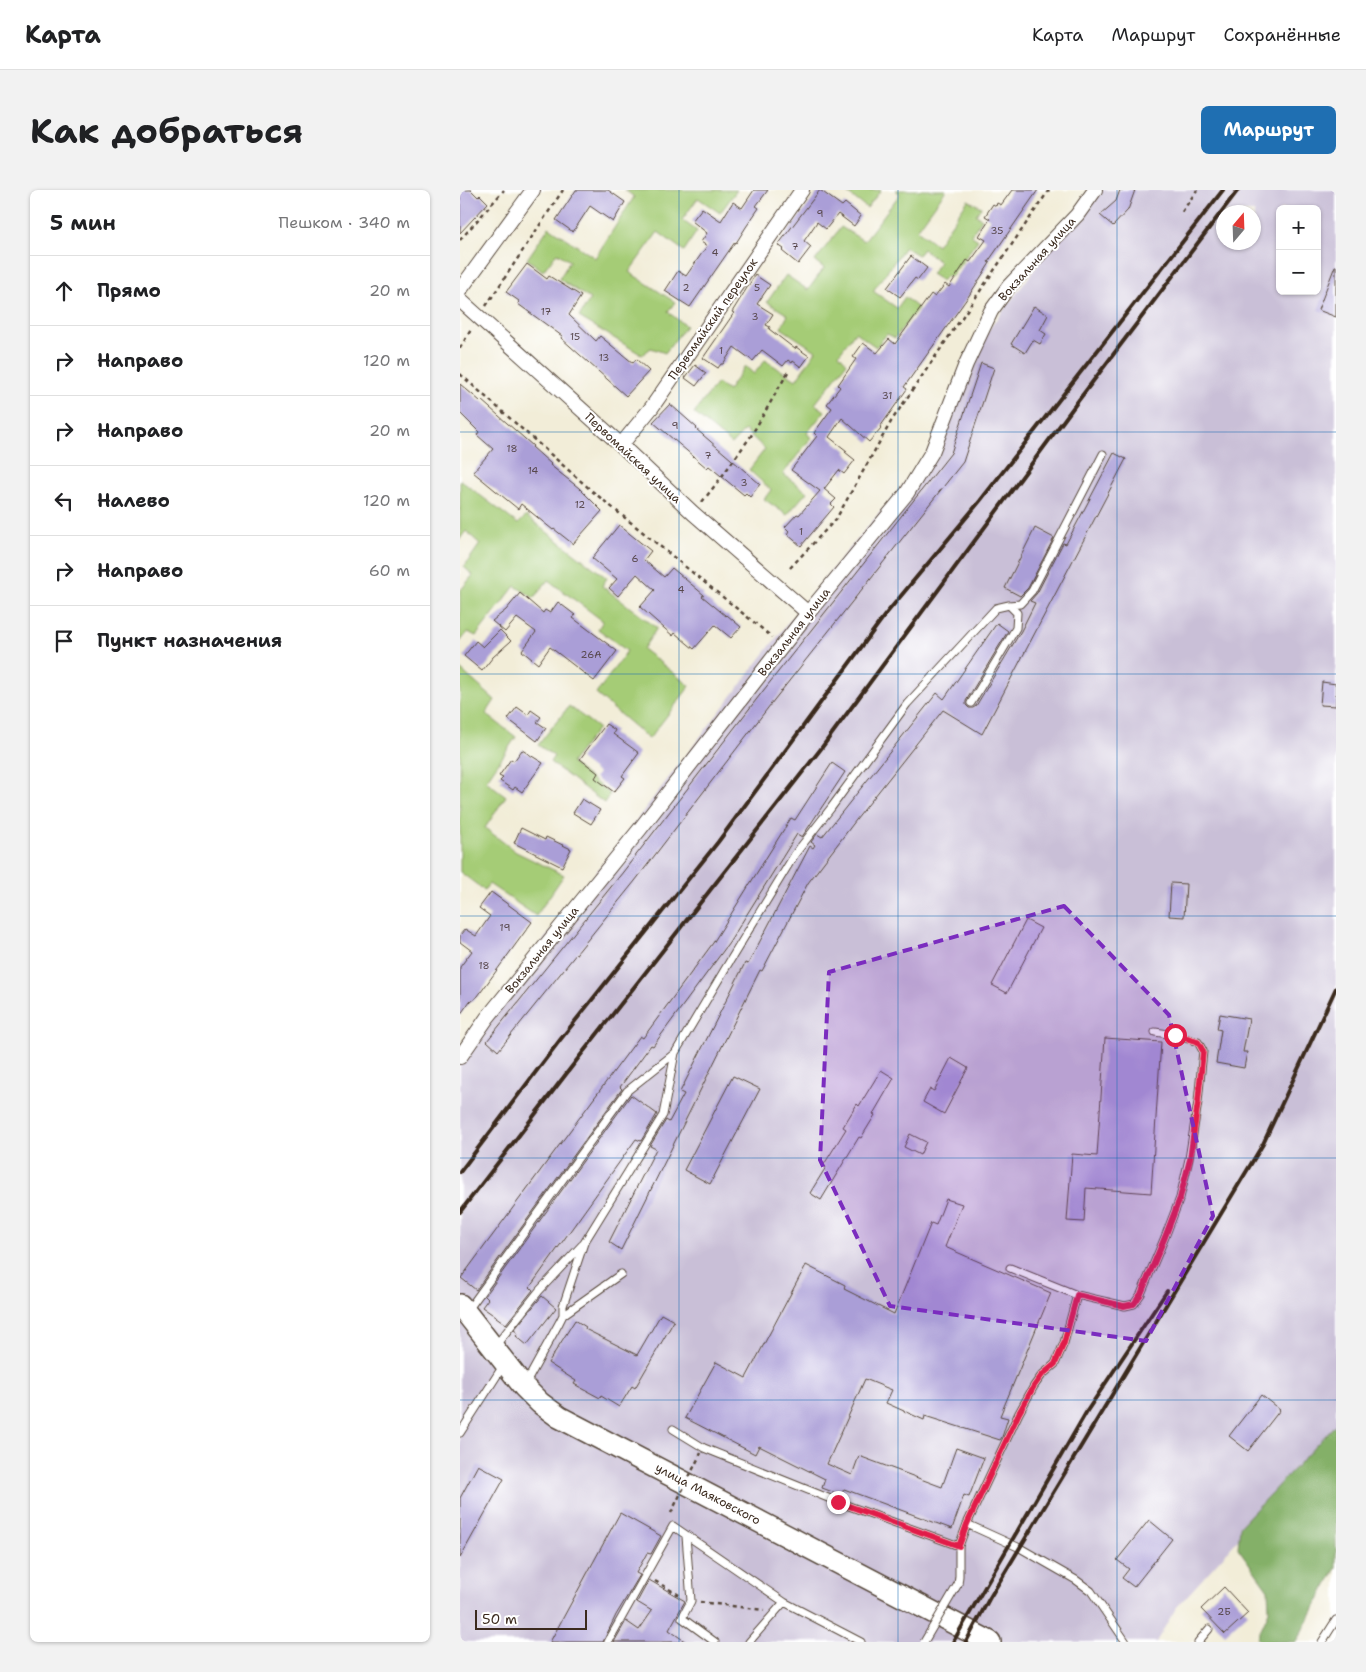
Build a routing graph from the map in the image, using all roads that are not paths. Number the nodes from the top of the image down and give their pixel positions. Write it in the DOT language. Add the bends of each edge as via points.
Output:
graph roads {
  1 [pos="533,190"];
  2 [pos="802,190"];
  3 [pos="1095,190"];
  4 [pos="460,290"];
  5 [pos="460,300"];
  6 [pos="621,445"];
  7 [pos="1102,454"];
  8 [pos="1009,605"];
  9 [pos="808,614"];
  10 [pos="971,702"];
  11 [pos="1155,1032"];
  12 [pos="676,1053"];
  13 [pos="460,1057"];
  14 [pos="584,1243"];
  15 [pos="1010,1268"];
  16 [pos="621,1274"];
  17 [pos="1077,1295"];
  18 [pos="463,1308"];
  19 [pos="562,1315"];
  20 [pos="499,1356"];
  21 [pos="524,1388"];
  22 [pos="673,1429"];
  23 [pos="460,1433"];
  24 [pos="967,1524"];
  25 [pos="686,1536"];
  26 [pos="959,1546"];
  27 [pos="784,1602"];
  28 [pos="1336,1620"];
  29 [pos="1210,1629"];
  30 [pos="608,1642"];
  31 [pos="715,1642"];
  32 [pos="749,1642"];
  33 [pos="861,1642"];
  34 [pos="924,1642"];
  35 [pos="990,1642"];
  36 [pos="1126,1642"];
  37 [pos="1198,1642"];
  38 [pos="1322,1642"];
  1 -- 4 [label="street"];
  2 -- 6 [label="street, Первомайский переулок" via="652,407"];
  3 -- 9 [label="street, Вокзальная улица" via="1077,215 1010,286 991,311 966,364 932,452 907,493"];
  5 -- 6 [label="street, Первомайская улица"];
  6 -- 9 [label="street, Первомайская улица"];
  7 -- 8 [label="lane" via="1032,591 1020,604"];
  8 -- 10 [label="lane" via="1017,613 1016,628"];
  8 -- 12 [label="lane" via="996,608 907,704 795,854"];
  9 -- 13 [label="street, Вокзальная улица" via="487,1018"];
  11 -- 17 [label="lane" via="1198,1042 1203,1051 1190,1159 1180,1198 1134,1304 1124,1306"];
  12 -- 14 [label="lane" via="663,1114"];
  12 -- 18 [label="lane" via="627,1091"];
  14 -- 19 [label="lane"];
  14 -- 20 [label="lane" via="539,1291"];
  15 -- 17 [label="lane"];
  16 -- 19 [label="lane"];
  17 -- 24 [label="lane" via="1055,1364 1030,1392"];
  18 -- 20 [label="main road, улица Маяковского"];
  19 -- 21 [label="lane"];
  20 -- 21 [label="main road, улица Маяковского"];
  20 -- 23 [label="lane"];
  21 -- 35 [label="main road, улица Маяковского" via="559,1417"];
  22 -- 26 [label="lane" via="704,1448"];
  24 -- 26 [label="lane"];
  24 -- 36 [label="lane" via="1020,1548 1091,1591"];
  25 -- 27 [label="lane"];
  25 -- 30 [label="lane" via="673,1526"];
  25 -- 31 [label="lane" via="691,1602 682,1618"];
  26 -- 34 [label="lane, bridge" via="958,1584"];
  27 -- 32 [label="lane"];
  27 -- 33 [label="lane"];
  28 -- 38 [label="lane"];
  29 -- 37 [label="lane"];
}
